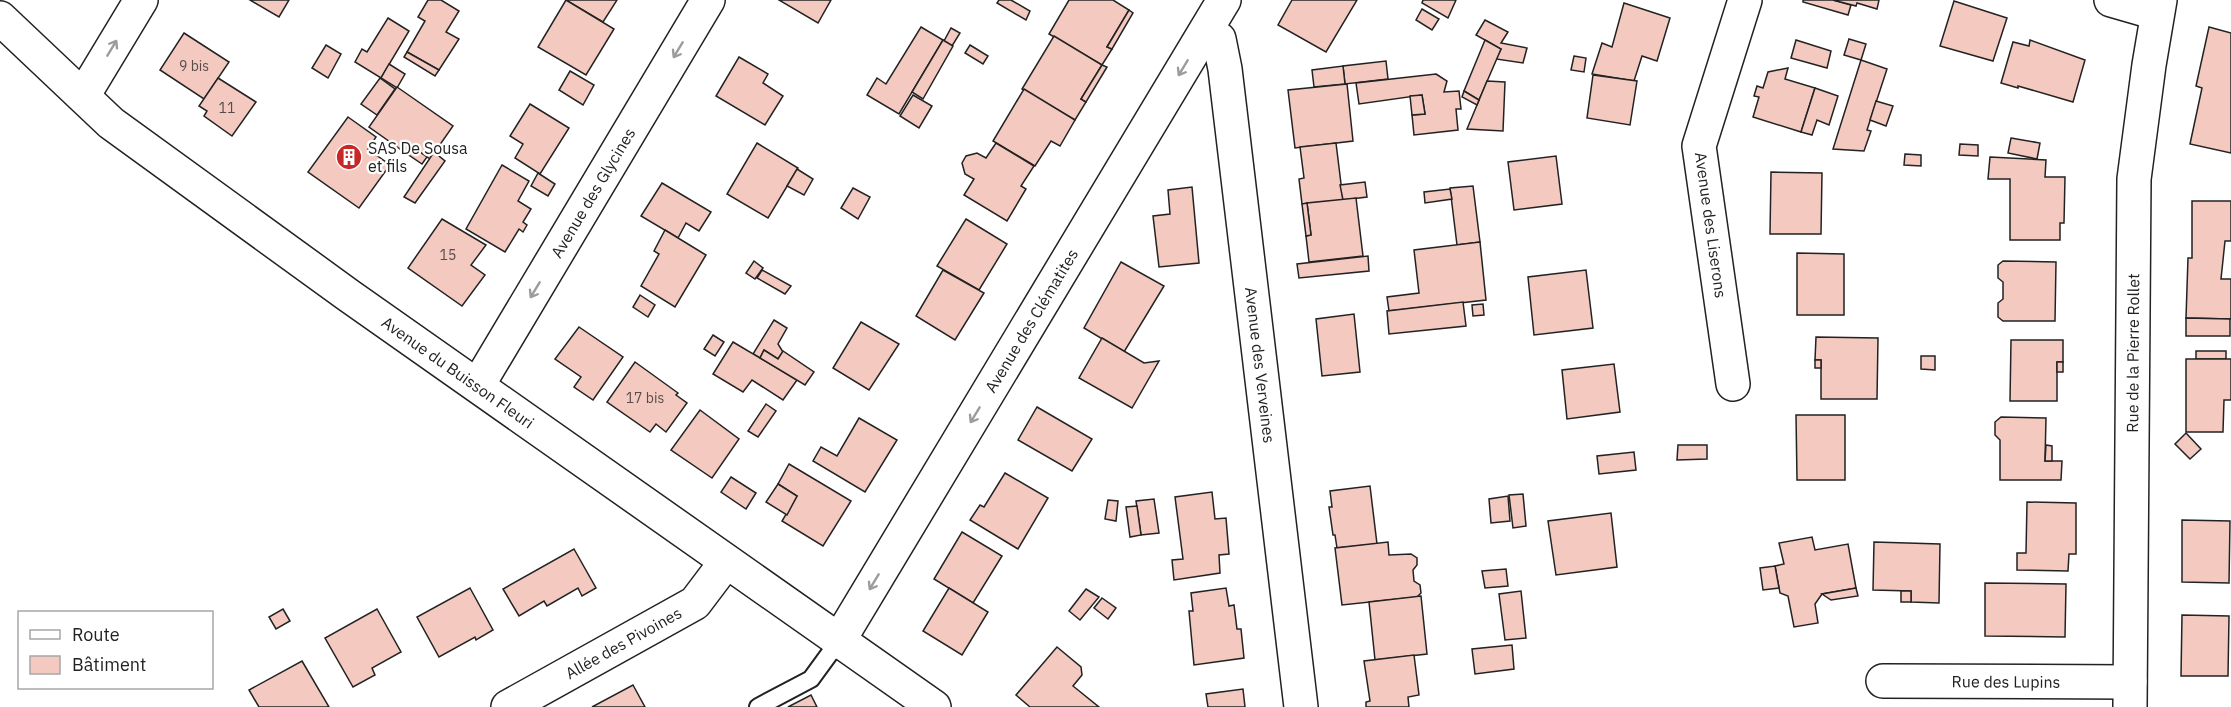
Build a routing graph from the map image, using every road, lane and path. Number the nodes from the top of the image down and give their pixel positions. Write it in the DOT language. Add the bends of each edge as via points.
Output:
graph roads {
  1 [pos="141,0"];
  2 [pos="708,0"];
  3 [pos="1224,0"];
  4 [pos="1745,0"];
  5 [pos="2111,0"];
  6 [pos="2158,6"];
  7 [pos="0,18"];
  8 [pos="1206,31"];
  9 [pos="83,96"];
  10 [pos="1733,384"];
  11 [pos="478,386"];
  12 [pos="726,562"];
  13 [pos="838,642"];
  14 [pos="1883,681"];
  15 [pos="2130,695"];
  16 [pos="508,707"];
  17 [pos="758,707"];
  18 [pos="934,707"];
  19 [pos="1301,707"];
  9 -- 1 [label="street, one-way"];
  2 -- 11 [label="street, Avenue des Glycines, one-way"];
  3 -- 8 [label="street, Avenue des Clématites"];
  4 -- 10 [label="street, Avenue des Liserons" via="1699,146"];
  5 -- 6 [label="street"];
  6 -- 15 [label="street, Rue de la Pierre Rollet" via="2134,179"];
  7 -- 9 [label="street, Avenue du Buisson Fleuri"];
  8 -- 13 [label="street, Avenue des Clématites, one-way"];
  8 -- 19 [label="street, Avenue des Verveines" via="1219,39 1226,69"];
  9 -- 11 [label="street, Avenue du Buisson Fleuri" via="111,123"];
  11 -- 12 [label="street, Avenue du Buisson Fleuri"];
  12 -- 13 [label="street, Avenue du Buisson Fleuri"];
  12 -- 16 [label="street, Allée des Pivoines" via="694,603"];
  13 -- 17 [label="lane" via="811,679"];
  13 -- 18 [label="street, Avenue du Buisson Fleuri"];
  14 -- 15 [label="street, Rue des Lupins"];
}
